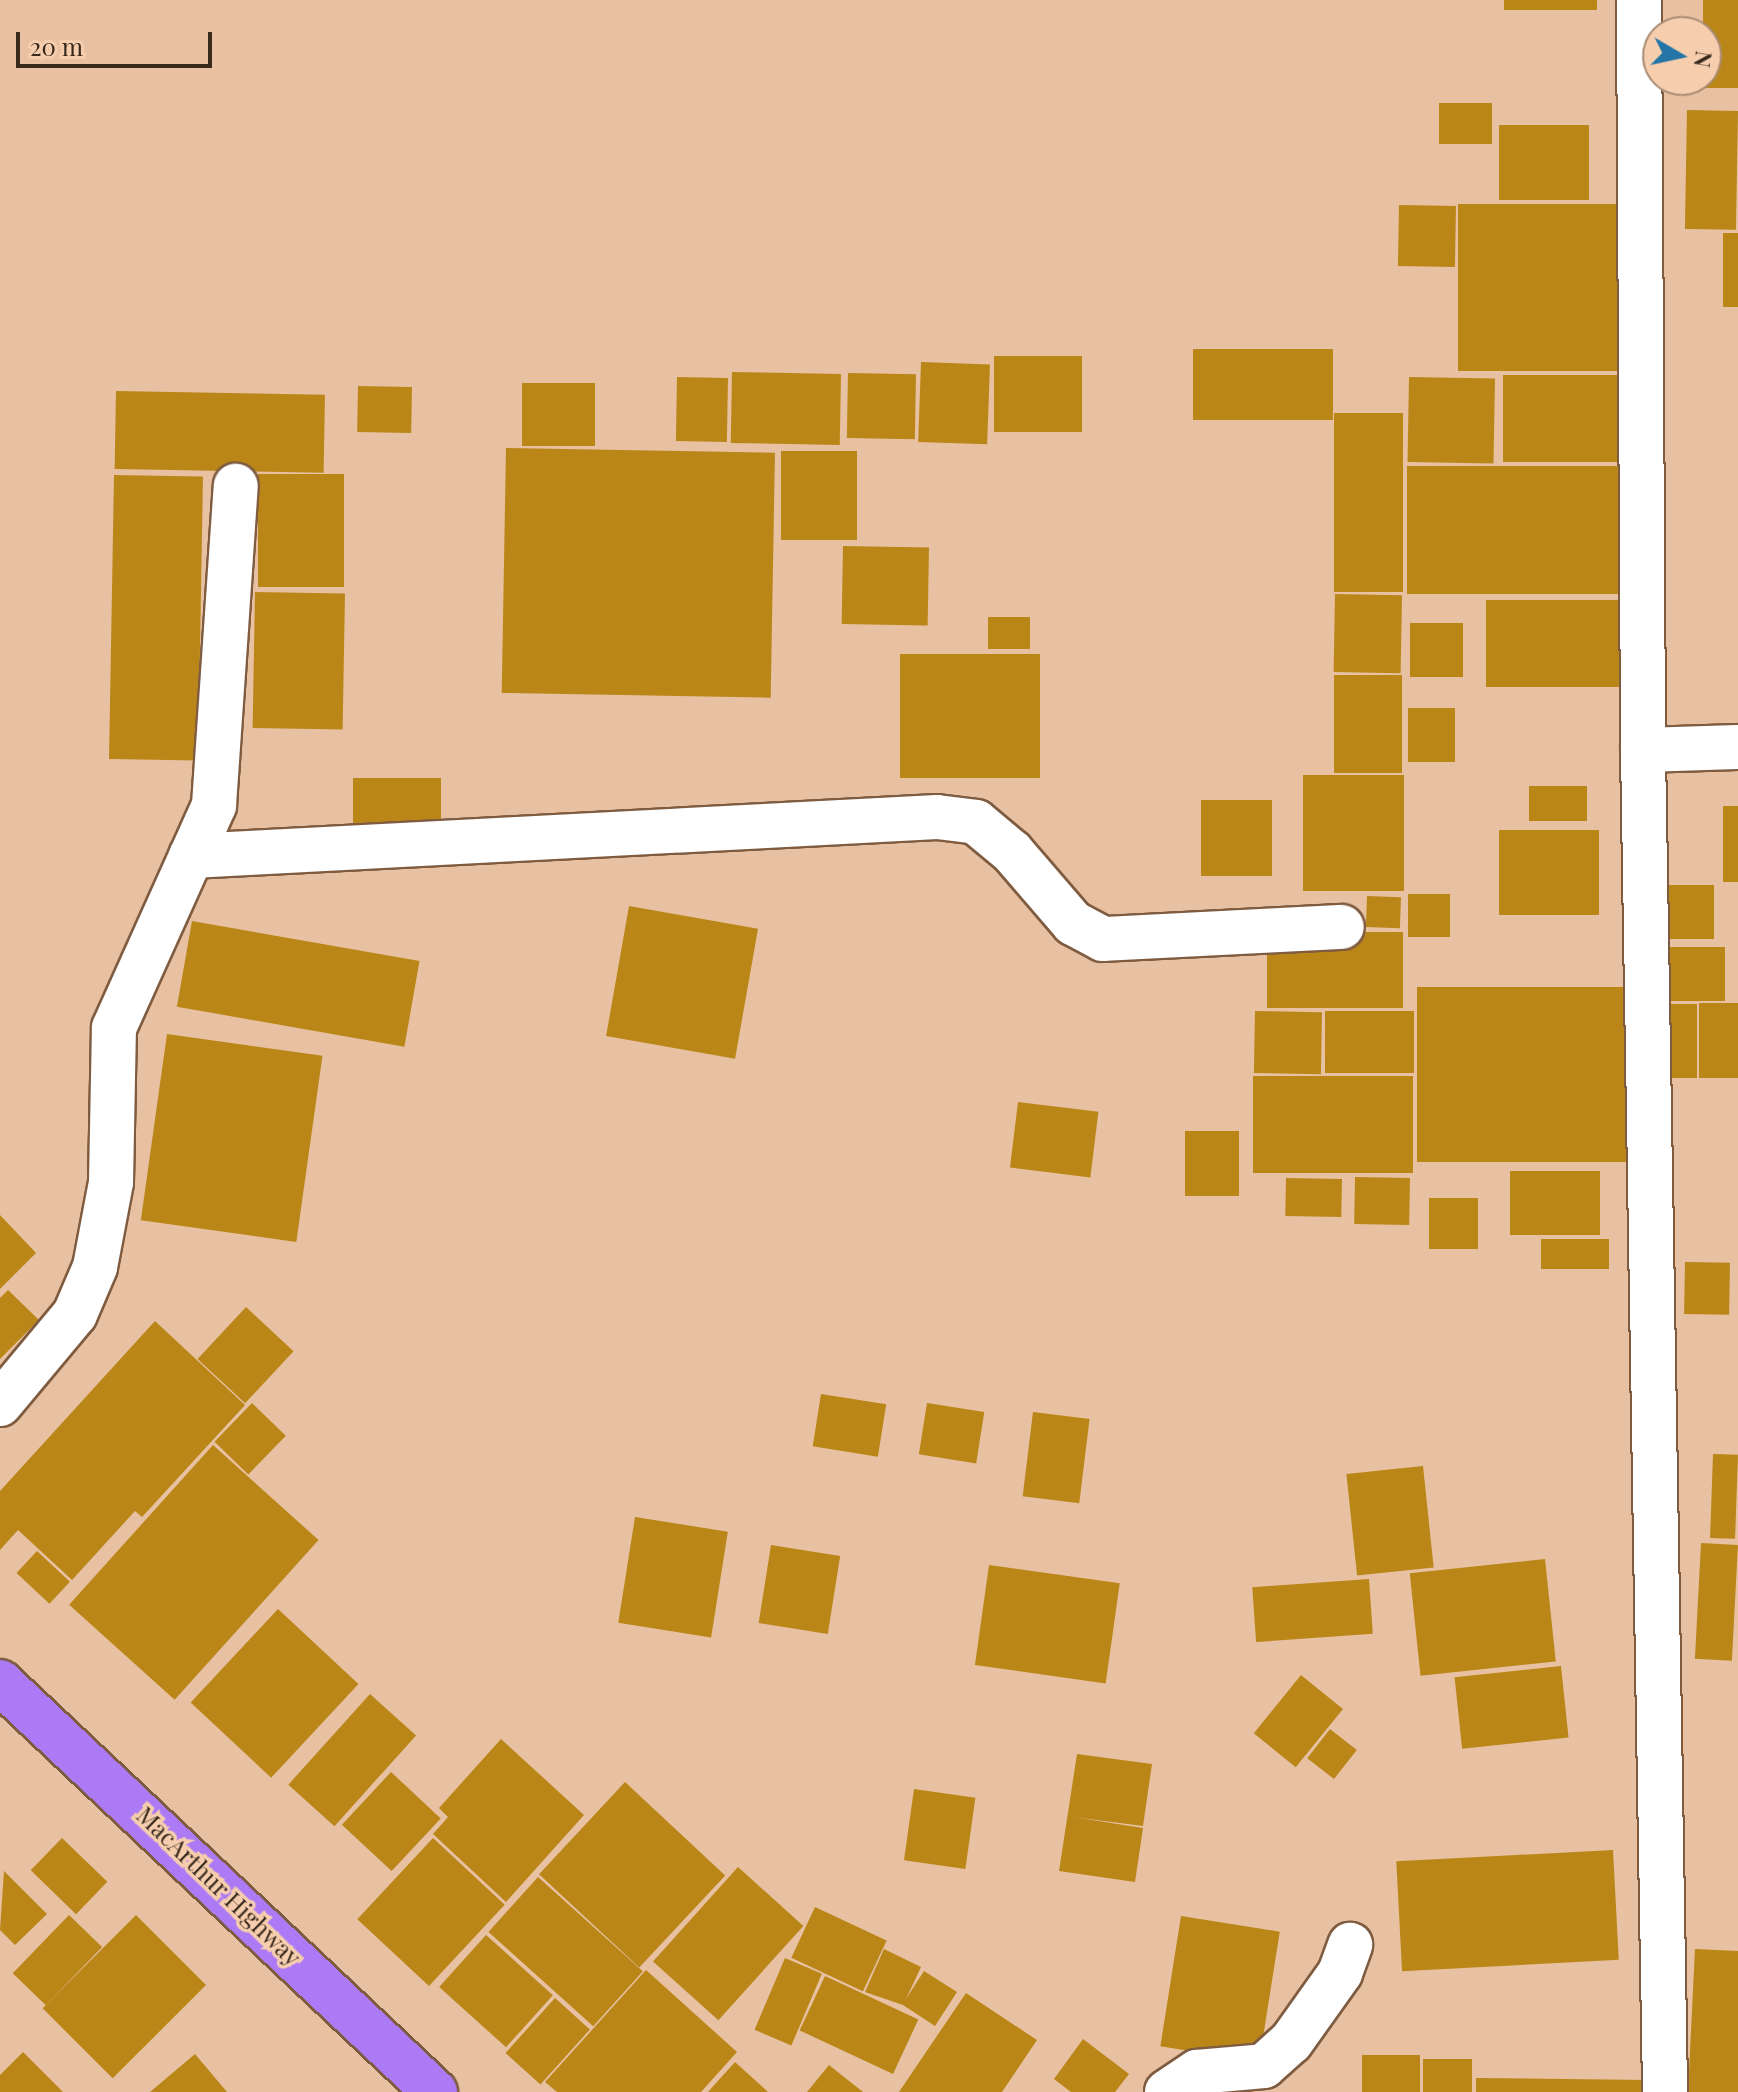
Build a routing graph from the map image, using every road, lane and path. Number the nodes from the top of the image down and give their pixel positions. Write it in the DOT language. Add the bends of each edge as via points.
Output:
graph roads {
  1 [pos="1639,0"];
  2 [pos="236,486"];
  3 [pos="1738,747"];
  4 [pos="1643,750"];
  5 [pos="191,856"];
  6 [pos="1342,927"];
  7 [pos="0,1404"];
  8 [pos="0,1682"];
  9 [pos="1350,1945"];
  10 [pos="435,2092"];
  11 [pos="1167,2092"];
  12 [pos="1665,2092"];
  1 -- 4 [label="street"];
  2 -- 5 [label="street" via="214,805"];
  3 -- 4 [label="street"];
  4 -- 12 [label="street"];
  5 -- 6 [label="street" via="937,817 976,822 1012,852 1073,923 1103,939"];
  5 -- 7 [label="street" via="114,1028 111,1182 95,1267 75,1314"];
  8 -- 10 [label="highway, MacArthur Highway"];
  9 -- 11 [label="street" via="1340,1973 1316,2008 1291,2042 1264,2066 1197,2072"];
}
